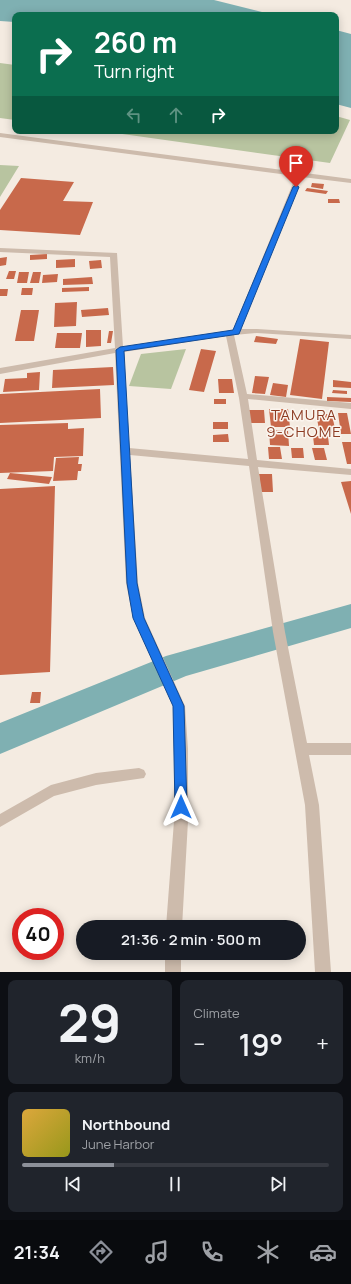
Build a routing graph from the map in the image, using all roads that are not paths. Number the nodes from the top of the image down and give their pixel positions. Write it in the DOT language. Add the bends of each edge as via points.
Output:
graph roads {
  1 [pos="0,135"];
  2 [pos="300,174"];
  3 [pos="351,181"];
  4 [pos="0,250"];
  5 [pos="233,333"];
  6 [pos="351,337"];
  7 [pos="120,350"];
  8 [pos="0,371"];
  9 [pos="242,396"];
  10 [pos="351,406"];
  11 [pos="124,451"];
  12 [pos="253,464"];
  13 [pos="351,472"];
  14 [pos="301,749"];
  15 [pos="351,749"];
  16 [pos="139,774"];
  17 [pos="0,821"];
  18 [pos="174,920"];
  19 [pos="173,960"];
  20 [pos="173,972"];
  21 [pos="324,972"];
  1 -- 2 [label="street"];
  2 -- 3 [label="street"];
  2 -- 5 [label="street"];
  4 -- 7 [label="street" via="114,255"];
  5 -- 6 [label="street" via="257,331"];
  5 -- 7 [label="street"];
  5 -- 9 [label="street"];
  7 -- 8 [label="street"];
  7 -- 11 [label="street"];
  9 -- 10 [label="street"];
  9 -- 12 [label="street"];
  11 -- 12 [label="street"];
  11 -- 18 [label="street" via="132,583 138,618 179,706 181,821"];
  12 -- 13 [label="street"];
  12 -- 14 [label="street" via="279,632"];
  14 -- 15 [label="street"];
  14 -- 21 [label="street" via="312,805"];
  16 -- 17 [label="street" via="96,779 51,792"];
  19 -- 20 [label="street"];
}
